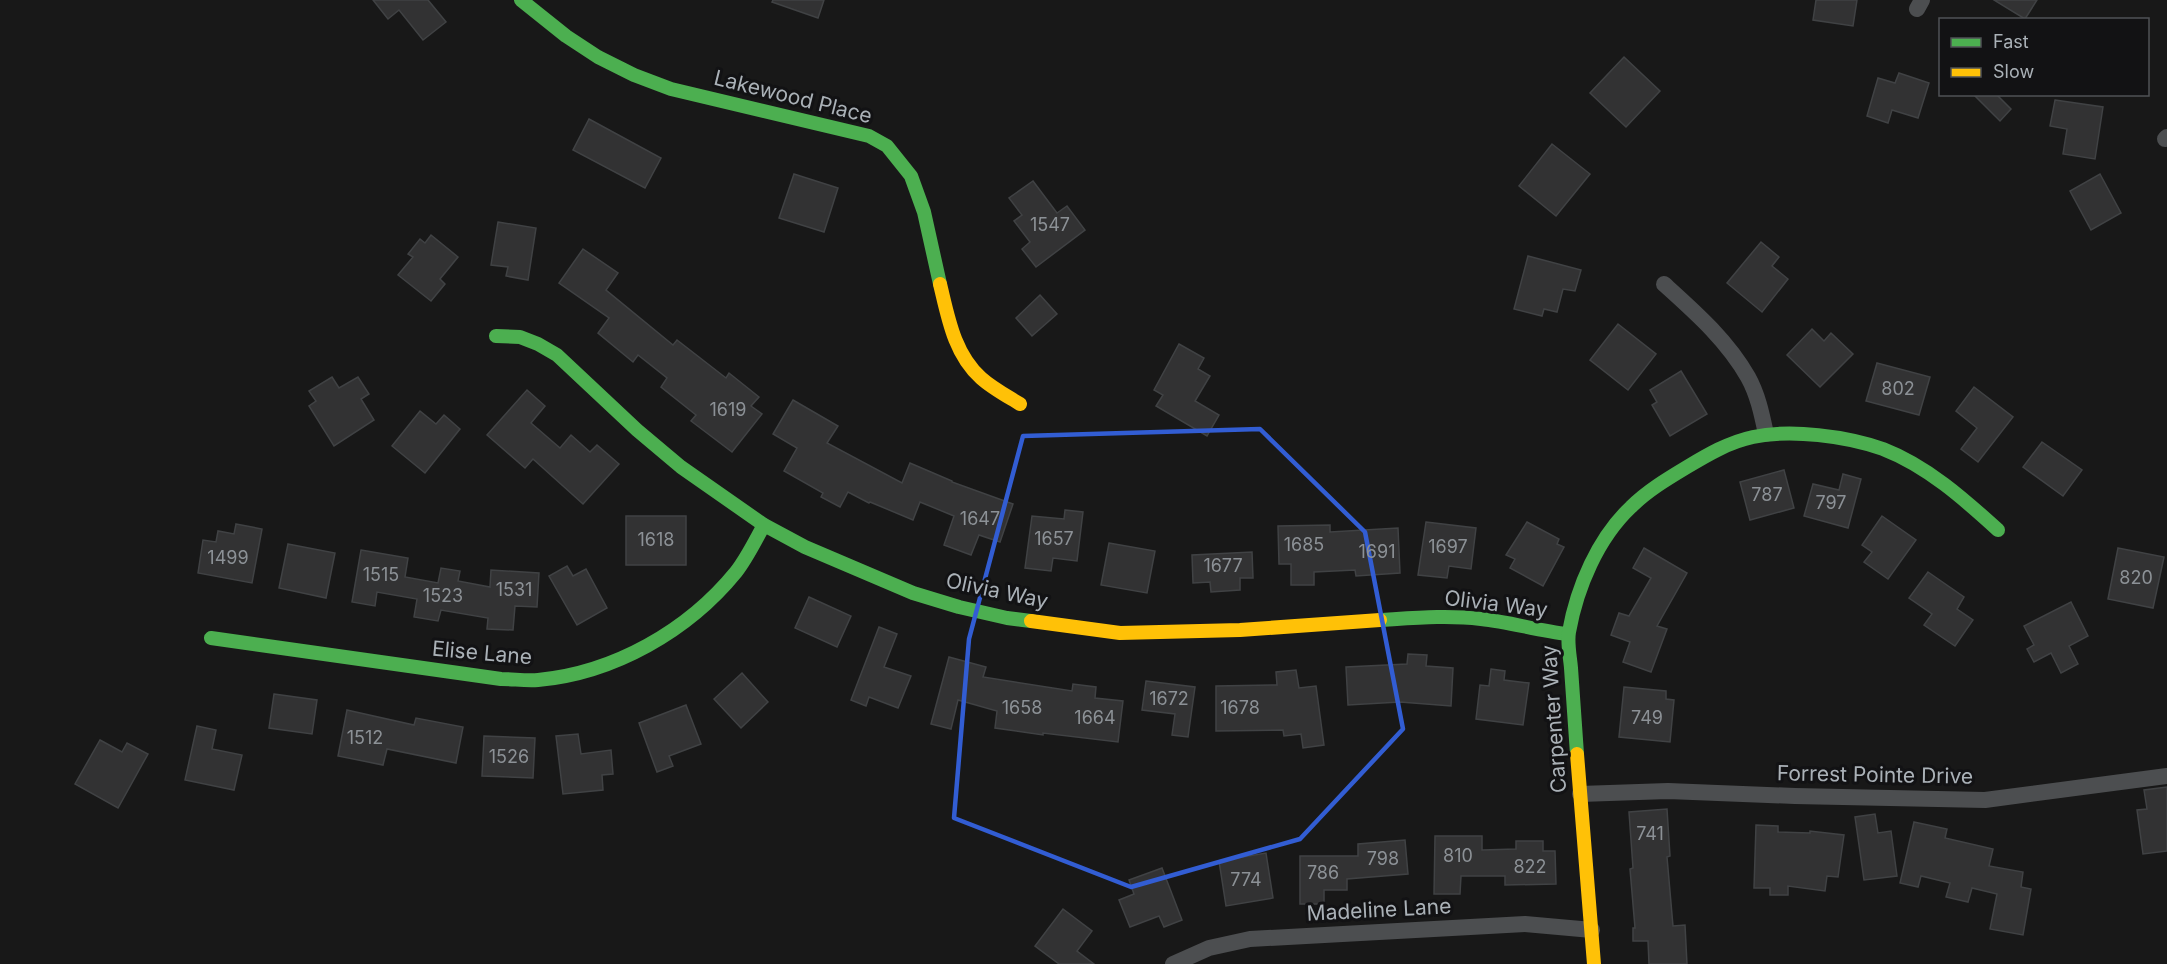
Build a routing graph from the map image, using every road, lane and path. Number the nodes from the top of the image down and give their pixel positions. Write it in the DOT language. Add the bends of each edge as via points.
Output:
graph roads {
  1 [pos="520,0"];
  2 [pos="1664,284"];
  3 [pos="496,336"];
  4 [pos="1020,404"];
  5 [pos="1767,434"];
  6 [pos="764,525"];
  7 [pos="1998,530"];
  8 [pos="1568,634"];
  9 [pos="211,638"];
  10 [pos="2167,776"];
  11 [pos="1580,794"];
  12 [pos="1592,930"];
  13 [pos="1173,964"];
  14 [pos="1594,964"];
  1 -- 4 [label="street, Lakewood Place" via="566,36 633,75 671,88 869,136 887,146 915,185 950,327 958,345 981,378"];
  2 -- 5 [label="street" via="1710,326 1748,377"];
  3 -- 6 [label="street, Olivia Way" via="520,337 557,355 681,467"];
  5 -- 7 [label="street, Carpenter Way" via="1845,439 1908,460"];
  5 -- 8 [label="street, Carpenter Way" via="1737,441 1700,460 1629,507 1589,568"];
  6 -- 8 [label="street, Olivia Way" via="913,593 983,613 1054,625 1120,633 1181,632 1446,616"];
  6 -- 9 [label="street, Elise Lane" via="736,572 689,619 617,660 561,676 501,679"];
  8 -- 11 [label="street, Carpenter Way"];
  10 -- 11 [label="street, Forrest Pointe Drive" via="1985,800 1668,791"];
  11 -- 12 [label="street, Carpenter Way"];
  12 -- 13 [label="street, Madeline Lane" via="1525,924 1250,939 1209,948"];
  12 -- 14 [label="street, Carpenter Way"];
}
